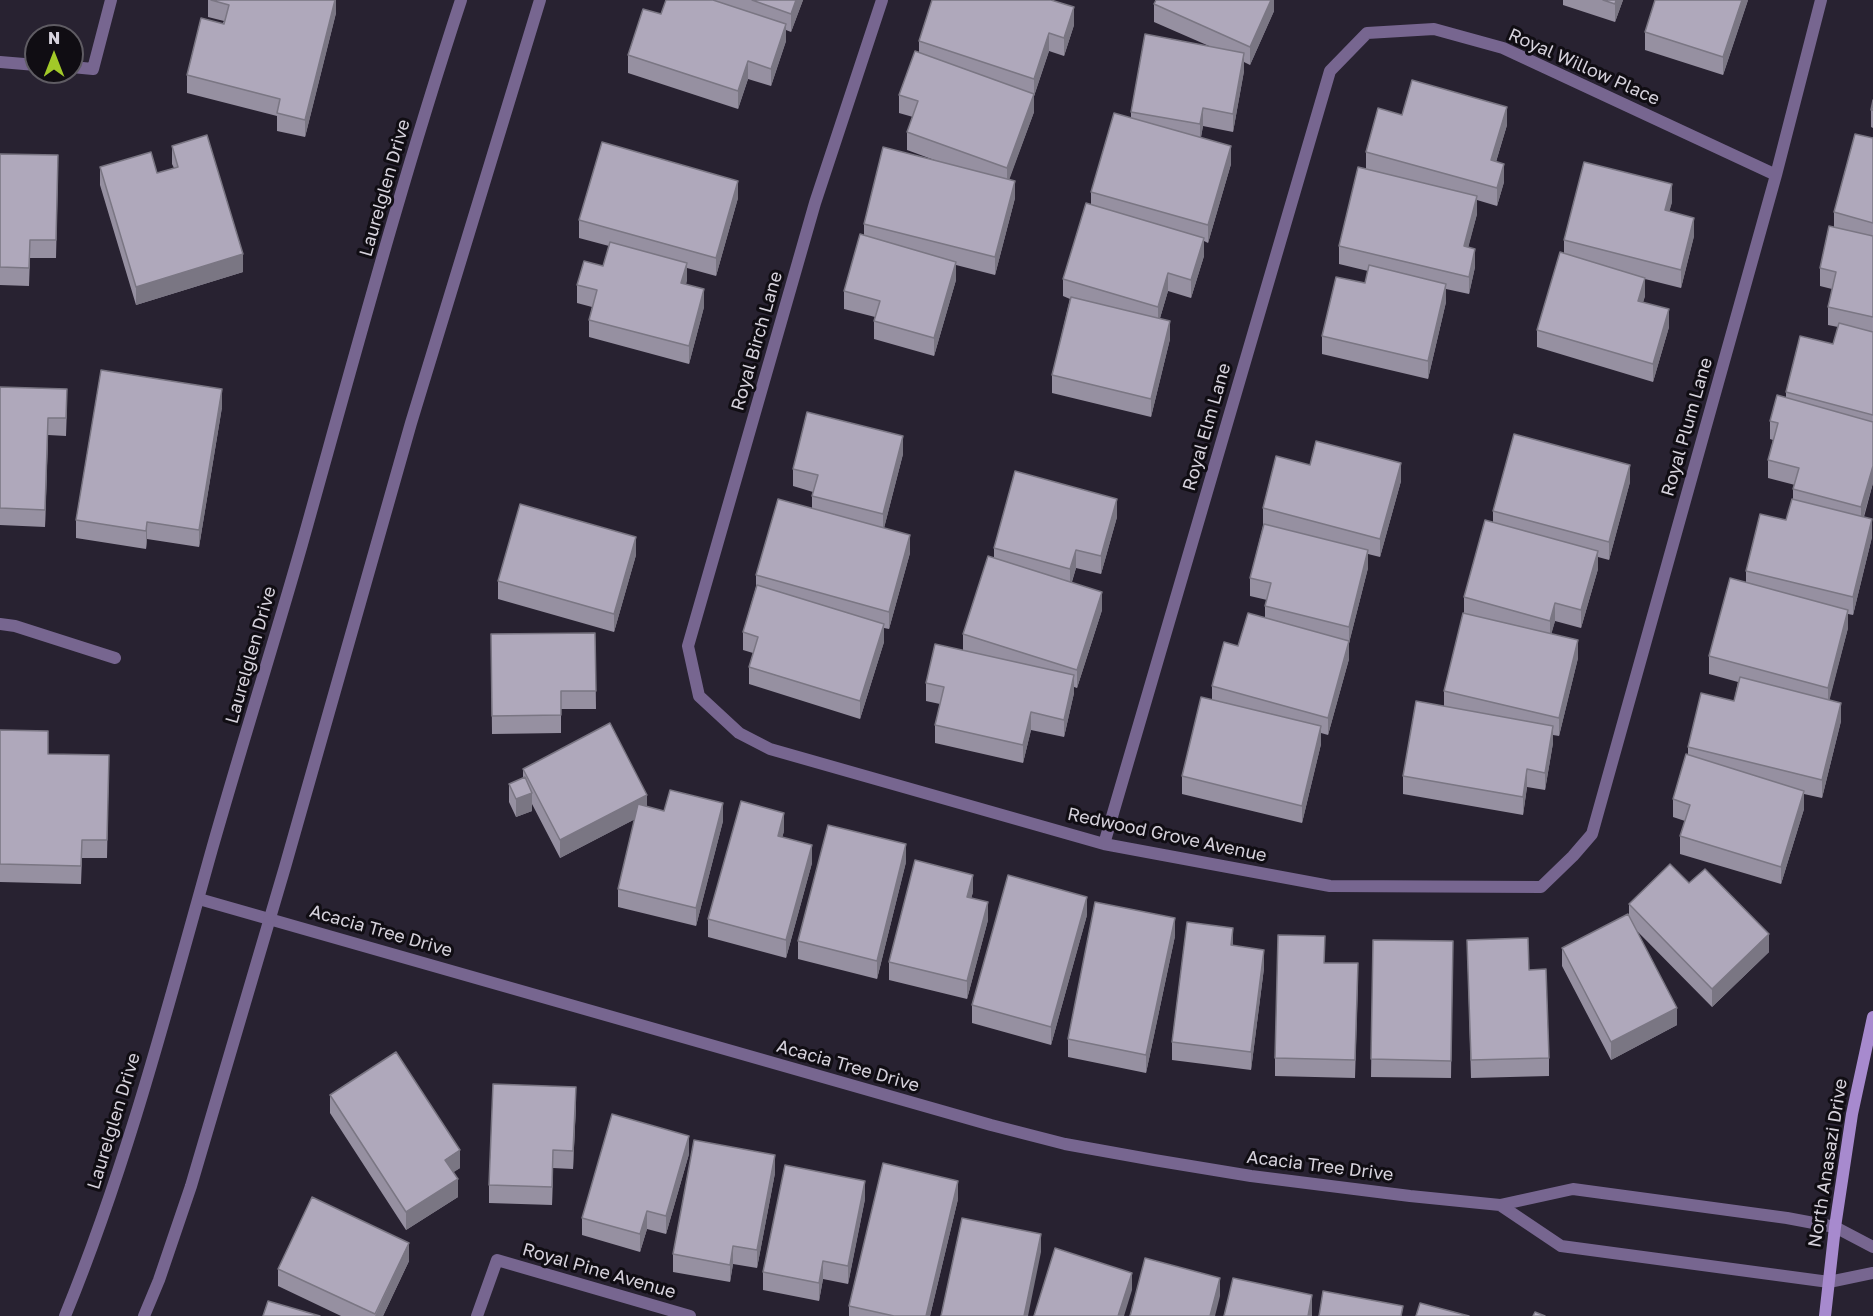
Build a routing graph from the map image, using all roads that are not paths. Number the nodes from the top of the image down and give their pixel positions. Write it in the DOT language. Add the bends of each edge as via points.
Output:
graph roads {
  1 [pos="111,0"];
  2 [pos="461,0"];
  3 [pos="540,0"];
  4 [pos="882,0"];
  5 [pos="1821,0"];
  6 [pos="1367,33"];
  7 [pos="0,62"];
  8 [pos="24,64"];
  9 [pos="84,68"];
  10 [pos="1776,175"];
  11 [pos="0,624"];
  12 [pos="115,658"];
  13 [pos="699,696"];
  14 [pos="1104,844"];
  15 [pos="1573,856"];
  16 [pos="199,898"];
  17 [pos="270,918"];
  18 [pos="1873,1017"];
  19 [pos="1500,1204"];
  20 [pos="1835,1227"];
  21 [pos="1873,1247"];
  22 [pos="1873,1273"];
  23 [pos="1829,1282"];
  24 [pos="65,1316"];
  25 [pos="144,1316"];
  26 [pos="477,1316"];
  27 [pos="690,1316"];
  28 [pos="1825,1316"];
  1 -- 9 [label="street" via="93,69"];
  2 -- 16 [label="street, Laurelglen Drive"];
  3 -- 17 [label="street" via="411,423"];
  4 -- 13 [label="street, Royal Birch Lane" via="815,202 688,646"];
  5 -- 10 [label="street, Royal Plum Lane"];
  6 -- 10 [label="street, Royal Willow Place" via="1434,29 1503,48"];
  6 -- 14 [label="street, Royal Elm Lane" via="1330,71"];
  7 -- 8 [label="street"];
  10 -- 15 [label="street, Royal Plum Lane" via="1592,834"];
  11 -- 12 [label="street"];
  13 -- 14 [label="street, Redwood Grove Avenue" via="739,733 770,749"];
  14 -- 15 [label="street, Redwood Grove Avenue" via="1330,886 1541,887"];
  16 -- 17 [label="street, Acacia Tree Drive"];
  16 -- 24 [label="street, Laurelglen Drive" via="122,1160"];
  17 -- 19 [label="street, Acacia Tree Drive" via="1065,1144 1251,1176"];
  17 -- 25 [label="street" via="191,1186"];
  18 -- 20 [label="main road, North Anasazi Drive" via="1852,1114"];
  19 -- 20 [label="street, Acacia Tree Drive" via="1573,1189"];
  19 -- 23 [label="street, Acacia Tree Drive" via="1560,1245"];
  20 -- 21 [label="street, Acacia Tree Drive"];
  20 -- 23 [label="main road, North Anasazi Drive"];
  22 -- 23 [label="street, Acacia Tree Drive"];
  23 -- 28 [label="main road, North Anasazi Drive"];
  26 -- 27 [label="street, Royal Pine Avenue" via="497,1260"];
}
